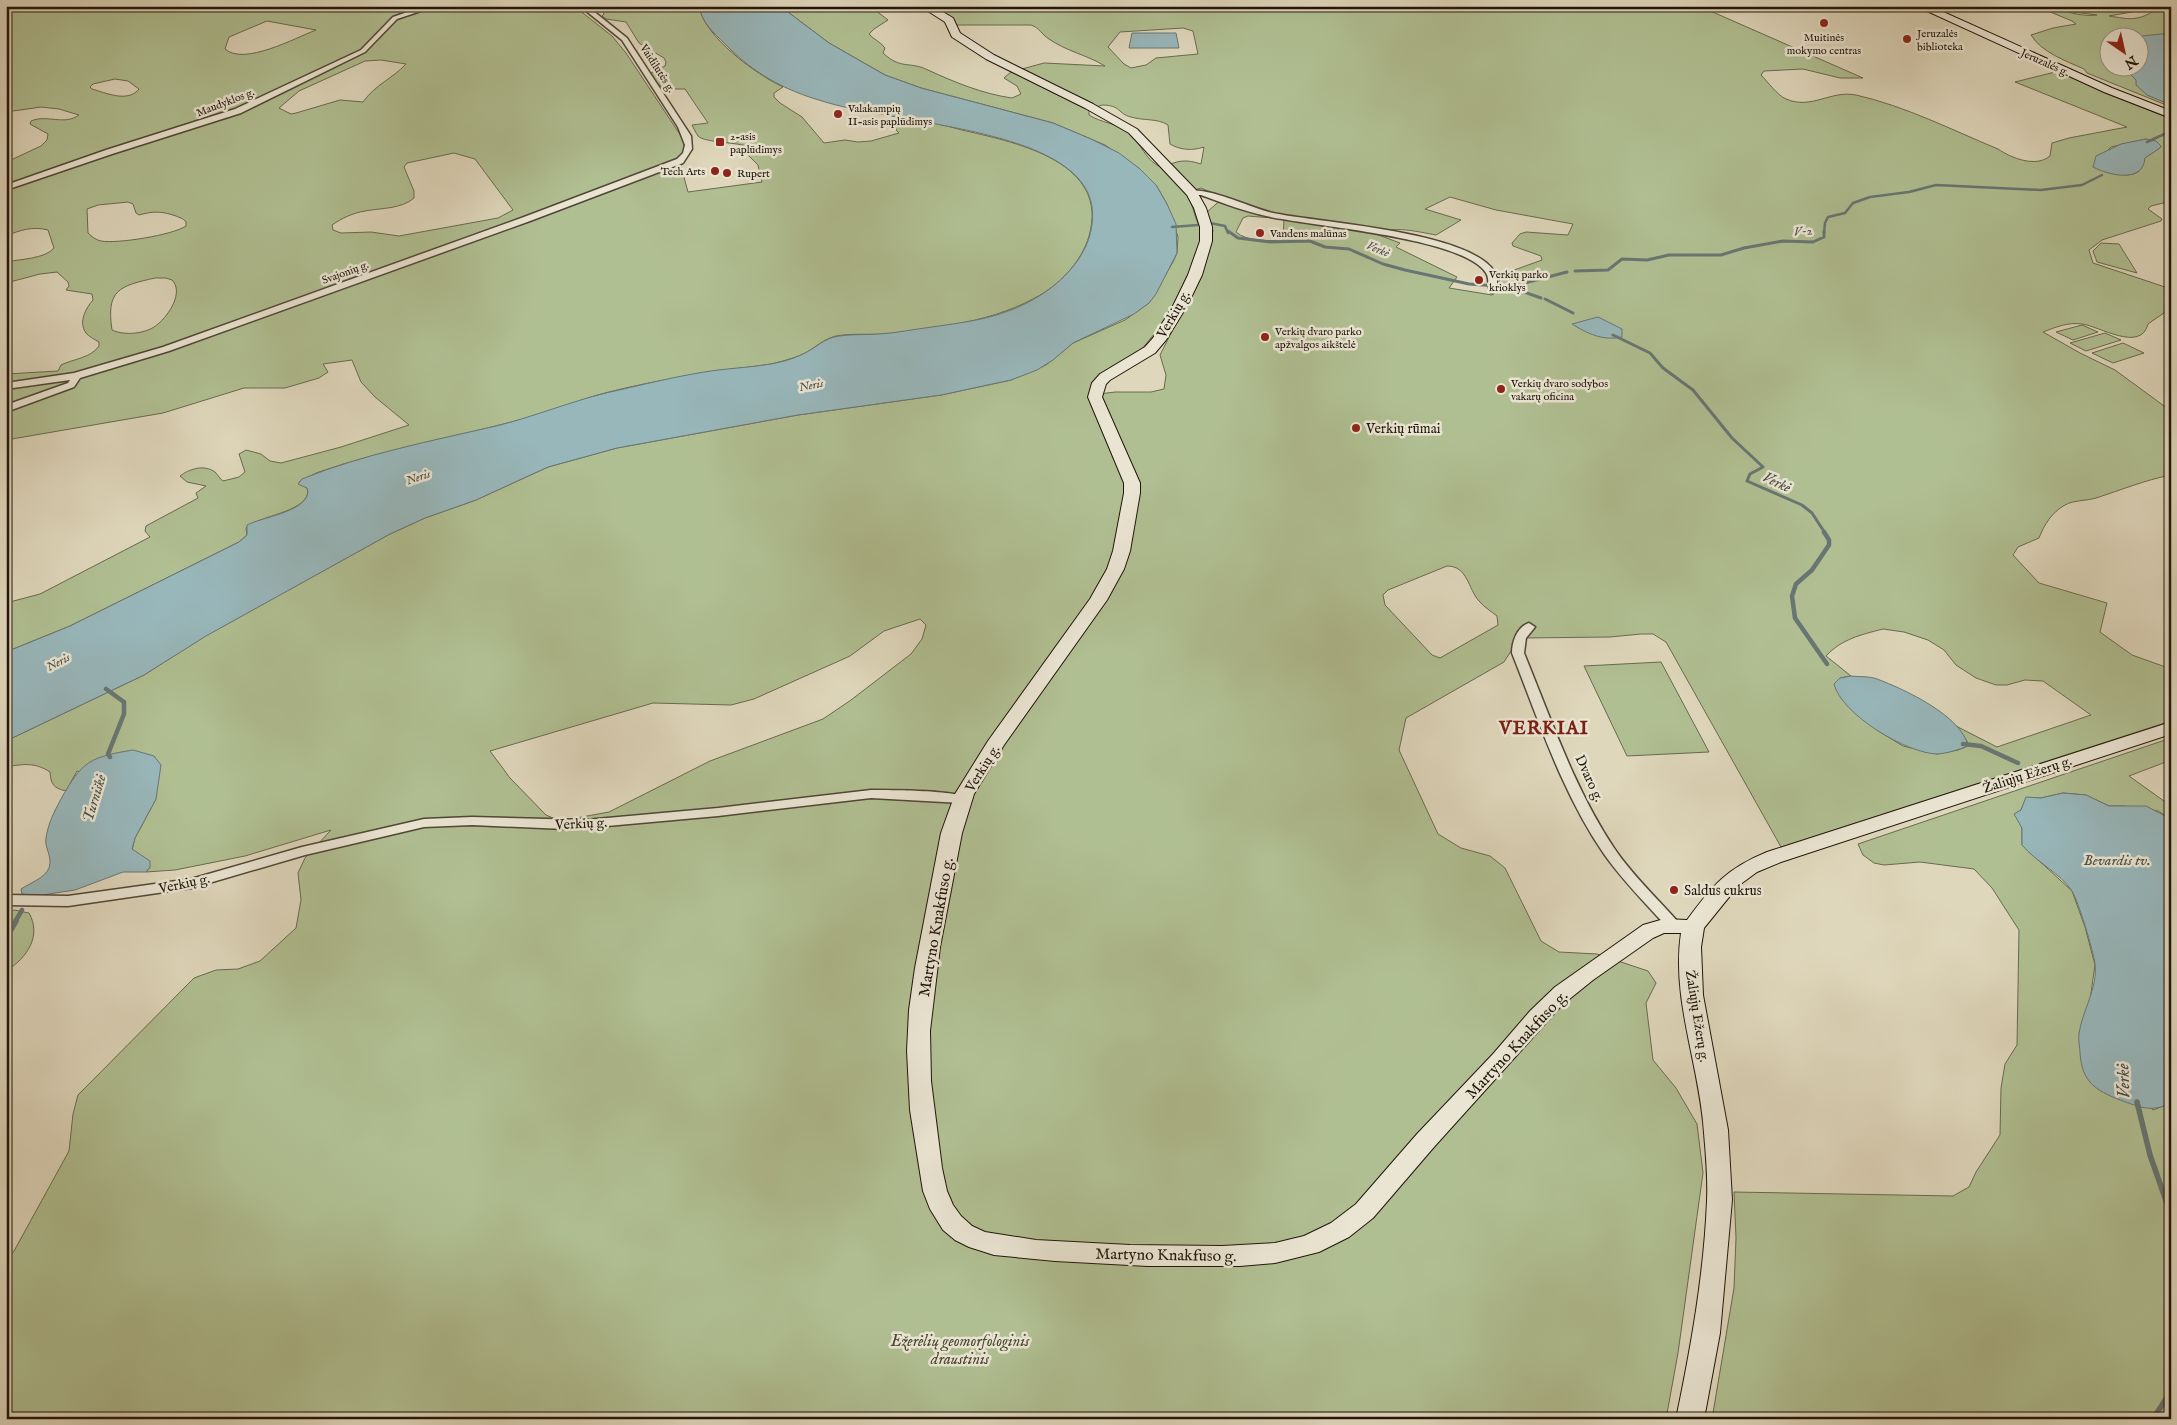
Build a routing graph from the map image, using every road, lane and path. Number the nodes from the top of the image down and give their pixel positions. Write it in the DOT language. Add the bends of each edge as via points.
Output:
graph roads {
  1 [pos="433,6"];
  2 [pos="583,6"];
  3 [pos="924,6"];
  4 [pos="1921,6"];
  5 [pos="1934,6"];
  6 [pos="2171,112"];
  7 [pos="2171,116"];
  8 [pos="685,157"];
  9 [pos="6,188"];
  10 [pos="1192,193"];
  11 [pos="1492,287"];
  12 [pos="75,376"];
  13 [pos="6,386"];
  14 [pos="6,409"];
  15 [pos="1529,627"];
  16 [pos="2171,728"];
  17 [pos="962,799"];
  18 [pos="6,900"];
  19 [pos="1684,927"];
  20 [pos="1690,1419"];
  1 -- 9 [label="street, Maudyklos g." via="394,18 363,51 238,111"];
  2 -- 8 [label="street, Vaidilutės g." via="618,32 634,52 690,140"];
  3 -- 10 [label="main road, Verkių g." via="949,20 956,35 990,57 1133,130"];
  4 -- 7 [label="main road, Jeruzalės g."];
  5 -- 6 [label="main road, Jeruzalės g."];
  8 -- 12 [label="street, Svajonių g." via="527,219 166,349"];
  10 -- 11 [label="street" via="1202,193 1280,216 1433,242 1478,261 1491,273"];
  10 -- 17 [label="main road, Verkių g." via="1203,216 1206,237 1180,306 1150,350 1105,377 1095,392 1132,483 1121,555 1106,586"];
  12 -- 13 [label="street, Svajonių g."];
  12 -- 14 [label="street" via="76,380 70,385"];
  15 -- 19 [label="street, Dvaro g." via="1517,643 1518,653 1578,793 1609,851 1627,874"];
  16 -- 19 [label="main road, Žaliųjų Ežerų g." via="1774,857 1731,881"];
  17 -- 18 [label="street, Verkių g." via="871,794 565,825 472,821 424,823 302,851 192,884 68,901"];
  17 -- 19 [label="main road, Martyno Knakfuso g." via="950,838 934,922 918,1049 921,1112 933,1187 943,1211 955,1227 980,1242 1016,1248 1124,1255 1237,1256 1274,1254 1327,1238 1348,1226 1375,1202 1414,1153 1562,993 1647,932 1658,927"];
  19 -- 20 [label="main road, Žaliųjų Ežerų g." via="1690,946 1692,995 1716,1130 1720,1200 1707,1333"];
}
